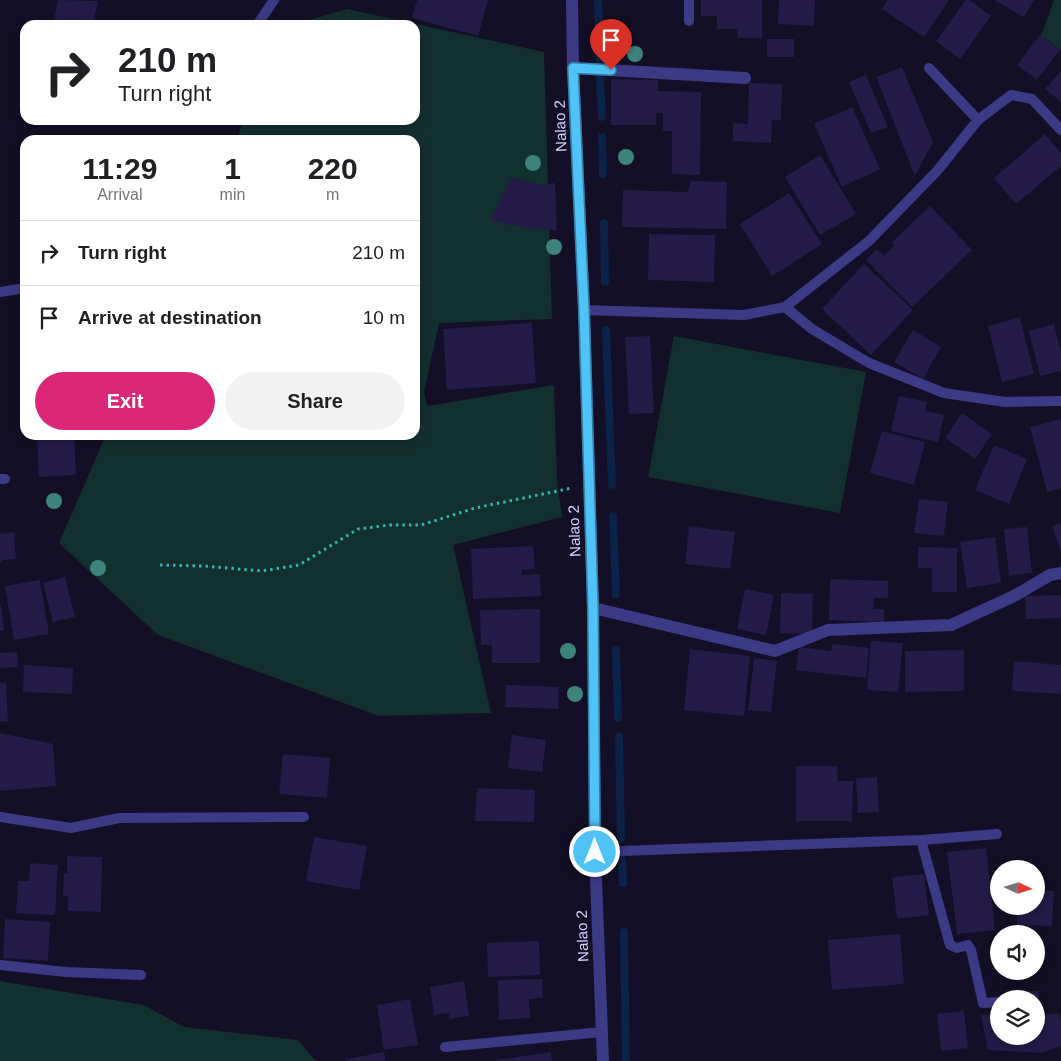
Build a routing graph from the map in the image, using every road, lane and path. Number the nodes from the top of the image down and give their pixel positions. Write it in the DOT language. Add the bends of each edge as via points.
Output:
graph roads {
  1 [pos="274,0"];
  2 [pos="572,0"];
  3 [pos="689,0"];
  4 [pos="260,20"];
  5 [pos="689,21"];
  6 [pos="573,68"];
  7 [pos="929,68"];
  8 [pos="745,78"];
  9 [pos="978,120"];
  10 [pos="1061,130"];
  11 [pos="20,289"];
  12 [pos="0,292"];
  13 [pos="785,307"];
  14 [pos="584,310"];
  15 [pos="1061,401"];
  16 [pos="589,484"];
  17 [pos="160,565"];
  18 [pos="1061,572"];
  19 [pos="593,608"];
  20 [pos="0,817"];
  21 [pos="304,817"];
  22 [pos="997,834"];
  23 [pos="922,840"];
  24 [pos="595,852"];
  25 [pos="0,965"];
  26 [pos="141,975"];
  27 [pos="990,1003"];
  28 [pos="602,1032"];
  29 [pos="445,1047"];
  30 [pos="603,1061"];
  1 -- 4 [label="lane"];
  2 -- 6 [label="street, Nalao 2"];
  3 -- 5 [label="lane"];
  6 -- 8 [label="street"];
  6 -- 14 [label="street, Nalao 2"];
  7 -- 9 [label="lane"];
  9 -- 10 [label="lane" via="1011,95 1032,99"];
  9 -- 13 [label="lane" via="937,171 869,241"];
  11 -- 12 [label="lane"];
  13 -- 14 [label="lane" via="744,315"];
  13 -- 15 [label="lane" via="812,329 869,363 944,393 1005,402"];
  14 -- 16 [label="street, Nalao 2"];
  16 -- 17 [label="path" via="475,508 421,525 358,530 299,565 262,571"];
  16 -- 19 [label="street, Nalao 2"];
  18 -- 19 [label="street" via="951,625 828,630 774,651"];
  19 -- 24 [label="street, Nalao 2"];
  20 -- 21 [label="lane" via="71,828 119,818"];
  22 -- 23 [label="lane"];
  23 -- 24 [label="lane"];
  23 -- 27 [label="lane" via="950,945 957,948 968,945 983,1003"];
  24 -- 28 [label="street, Nalao 2"];
  25 -- 26 [label="lane"];
  28 -- 29 [label="lane"];
  28 -- 30 [label="street, Nalao 2"];
}
